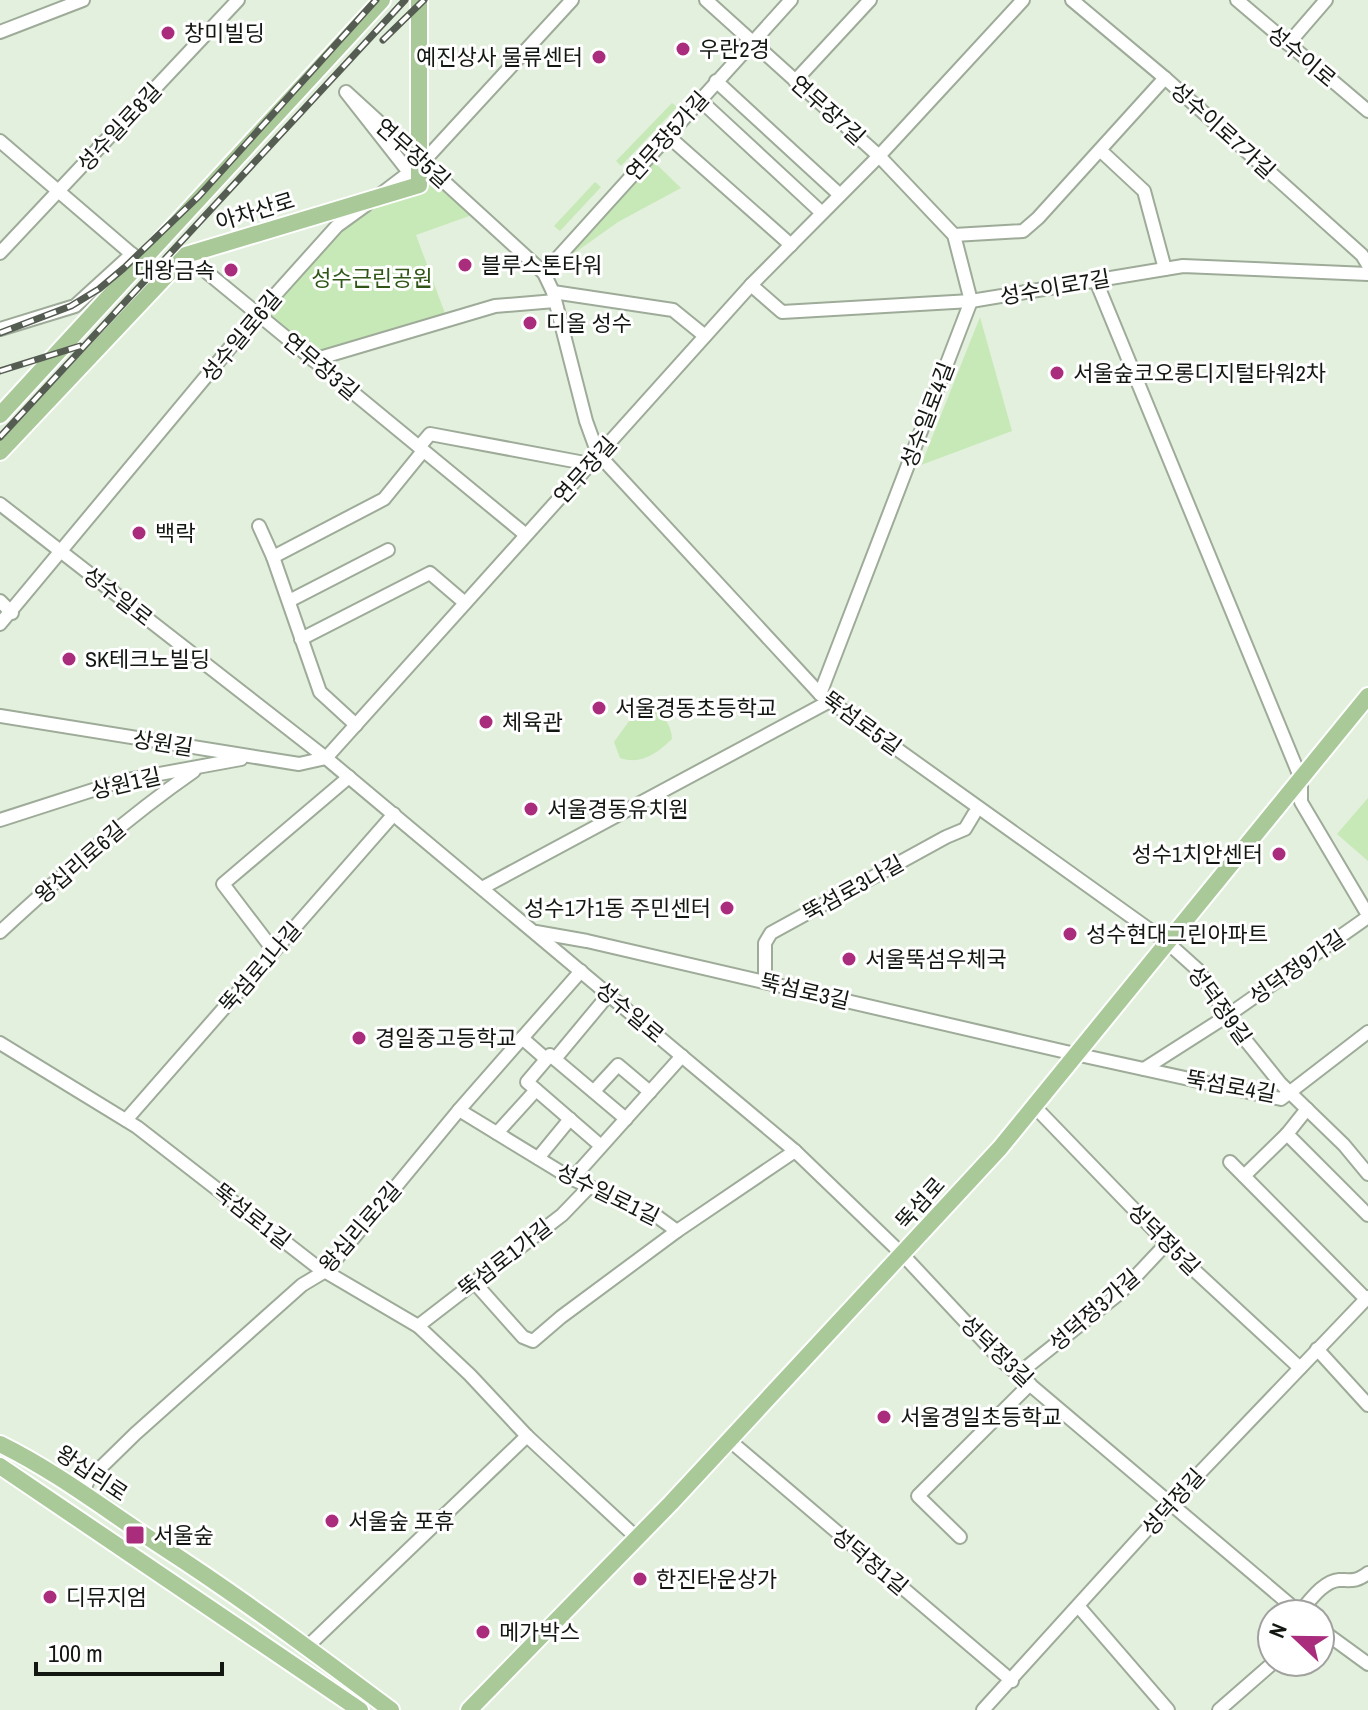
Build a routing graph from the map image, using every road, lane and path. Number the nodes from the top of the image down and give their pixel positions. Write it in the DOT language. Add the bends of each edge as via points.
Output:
graph roads {
  1 [pos="83,0"];
  2 [pos="238,0"];
  3 [pos="382,0"];
  4 [pos="572,0"];
  5 [pos="706,0"];
  6 [pos="791,0"];
  7 [pos="870,0"];
  8 [pos="1023,0"];
  9 [pos="1072,0"];
  10 [pos="1237,0"];
  11 [pos="1326,0"];
  12 [pos="417,1"];
  13 [pos="0,32"];
  14 [pos="752,42"];
  15 [pos="1288,44"];
  16 [pos="1165,78"];
  17 [pos="716,81"];
  18 [pos="795,81"];
  19 [pos="700,100"];
  20 [pos="1368,111"];
  21 [pos="668,136"];
  22 [pos="0,141"];
  23 [pos="1100,150"];
  24 [pos="879,156"];
  25 [pos="423,162"];
  26 [pos="419,185"];
  27 [pos="59,191"];
  28 [pos="840,195"];
  29 [pos="822,213"];
  30 [pos="954,235"];
  31 [pos="791,245"];
  32 [pos="0,253"];
  33 [pos="186,255"];
  34 [pos="137,258"];
  35 [pos="1368,265"];
  36 [pos="1165,269"];
  37 [pos="544,273"];
  38 [pos="1368,274"];
  39 [pos="1096,281"];
  40 [pos="751,285"];
  41 [pos="554,296"];
  42 [pos="971,301"];
  43 [pos="258,314"];
  44 [pos="0,329"];
  45 [pos="705,336"];
  46 [pos="313,360"];
  47 [pos="0,415"];
  48 [pos="421,449"];
  49 [pos="0,452"];
  50 [pos="594,459"];
  51 [pos="0,504"];
  52 [pos="259,526"];
  53 [pos="526,535"];
  54 [pos="388,550"];
  55 [pos="61,552"];
  56 [pos="273,557"];
  57 [pos="0,601"];
  58 [pos="289,601"];
  59 [pos="465,603"];
  60 [pos="12,613"];
  61 [pos="0,624"];
  62 [pos="301,639"];
  63 [pos="1368,696"];
  64 [pos="825,698"];
  65 [pos="0,716"];
  66 [pos="356,725"];
  67 [pos="254,757"];
  68 [pos="326,758"];
  69 [pos="200,766"];
  70 [pos="349,777"];
  71 [pos="1301,779"];
  72 [pos="394,814"];
  73 [pos="974,814"];
  74 [pos="0,820"];
  75 [pos="482,888"];
  76 [pos="1368,916"];
  77 [pos="534,931"];
  78 [pos="0,932"];
  79 [pos="1168,943"];
  80 [pos="274,951"];
  81 [pos="581,971"];
  82 [pos="765,982"];
  83 [pos="609,994"];
  84 [pos="1227,1016"];
  85 [pos="1368,1032"];
  86 [pos="522,1038"];
  87 [pos="0,1043"];
  88 [pos="1075,1054"];
  89 [pos="682,1056"];
  90 [pos="550,1059"];
  91 [pos="1144,1069"];
  92 [pos="536,1090"];
  93 [pos="594,1091"];
  94 [pos="650,1092"];
  95 [pos="1289,1092"];
  96 [pos="1034,1106"];
  97 [pos="1307,1109"];
  98 [pos="459,1110"];
  99 [pos="570,1119"];
  100 [pos="626,1119"];
  101 [pos="126,1120"];
  102 [pos="497,1133"];
  103 [pos="1287,1134"];
  104 [pos="601,1146"];
  105 [pos="795,1151"];
  106 [pos="538,1158"];
  107 [pos="1230,1162"];
  108 [pos="1368,1174"];
  109 [pos="1244,1176"];
  110 [pos="572,1179"];
  111 [pos="589,1187"];
  112 [pos="1368,1215"];
  113 [pos="677,1231"];
  114 [pos="1167,1243"];
  115 [pos="903,1255"];
  116 [pos="327,1270"];
  117 [pos="474,1282"];
  118 [pos="1367,1298"];
  119 [pos="418,1326"];
  120 [pos="1317,1349"];
  121 [pos="1300,1368"];
  122 [pos="1018,1374"];
  123 [pos="1030,1384"];
  124 [pos="1368,1405"];
  125 [pos="527,1436"];
  126 [pos="729,1440"];
  127 [pos="0,1444"];
  128 [pos="0,1466"];
  129 [pos="83,1493"];
  130 [pos="1170,1504"];
  131 [pos="960,1537"];
  132 [pos="637,1538"];
  133 [pos="1368,1573"];
  134 [pos="1282,1598"];
  135 [pos="1311,1598"];
  136 [pos="1079,1607"];
  137 [pos="1336,1641"];
  138 [pos="307,1647"];
  139 [pos="1368,1664"];
  140 [pos="1256,1678"];
  141 [pos="1012,1681"];
  142 [pos="360,1710"];
  143 [pos="391,1710"];
  144 [pos="469,1710"];
  145 [pos="983,1710"];
  146 [pos="1168,1710"];
  147 [pos="1219,1710"];
  1 -- 13 [label="street"];
  2 -- 27 [label="street, 성수일로8길"];
  3 -- 34 [label="main road, 아차산로"];
  4 -- 25 [label="street, 성수일로6길"];
  5 -- 14 [label="street, 연무장7길"];
  6 -- 14 [label="street, 연무장5가길"];
  7 -- 18 [label="street"];
  8 -- 24 [label="street, 연무장길"];
  9 -- 16 [label="street, 성수이로7가길"];
  10 -- 15 [label="street, 성수이로"];
  11 -- 15 [label="street"];
  12 -- 26 [label="main road"];
  14 -- 17 [label="street, 연무장5가길"];
  14 -- 18 [label="street, 연무장7길"];
  15 -- 20 [label="street, 성수이로"];
  16 -- 23 [label="street"];
  16 -- 35 [label="street, 성수이로7가길"];
  17 -- 19 [label="street, 연무장5가길"];
  17 -- 28 [label="street"];
  18 -- 24 [label="street, 연무장7길"];
  19 -- 21 [label="street, 연무장5가길"];
  19 -- 29 [label="street"];
  21 -- 31 [label="street"];
  21 -- 37 [label="street, 연무장5가길"];
  22 -- 27 [label="street"];
  23 -- 30 [label="street" via="1023,231"];
  23 -- 36 [label="street" via="1144,191"];
  24 -- 28 [label="street, 연무장길"];
  24 -- 30 [label="street"];
  25 -- 26 [label="street, 연무장5길" via="346,92"];
  25 -- 37 [label="street, 연무장5길"];
  25 -- 43 [label="street, 성수일로6길" via="337,226"];
  26 -- 33 [label="main road, 아차산로"];
  27 -- 32 [label="street, 성수일로8길"];
  27 -- 34 [label="street"];
  28 -- 29 [label="street, 연무장길"];
  29 -- 31 [label="street, 연무장길"];
  30 -- 42 [label="street"];
  31 -- 40 [label="street, 연무장길"];
  33 -- 43 [label="street, 연무장3길"];
  33 -- 49 [label="main road, 아차산로"];
  34 -- 44 [label="street, 아차산로" via="75,306"];
  34 -- 47 [label="main road, 아차산로"];
  36 -- 38 [label="street, 성수이로7길"];
  36 -- 39 [label="street, 성수이로7길"];
  37 -- 41 [label="street, 연무장5길"];
  39 -- 42 [label="street, 성수이로7길"];
  39 -- 71 [label="street, 성덕정9가길"];
  40 -- 42 [label="street, 성수이로7길" via="782,312"];
  40 -- 45 [label="street, 연무장길"];
  41 -- 45 [label="street" via="673,310"];
  41 -- 46 [label="street" via="495,306"];
  41 -- 50 [label="street, 연무장5길"];
  42 -- 64 [label="street, 성수일로4길"];
  43 -- 46 [label="street, 연무장3길"];
  43 -- 55 [label="street, 성수일로6길"];
  45 -- 50 [label="street, 연무장길"];
  46 -- 48 [label="street, 연무장3길"];
  48 -- 50 [label="street" via="430,434"];
  48 -- 53 [label="street, 연무장3길"];
  48 -- 56 [label="street" via="384,499"];
  50 -- 53 [label="street, 연무장길"];
  50 -- 64 [label="street, 뚝섬로5길"];
  51 -- 55 [label="street, 성수일로"];
  52 -- 56 [label="street"];
  53 -- 59 [label="street, 연무장길"];
  54 -- 58 [label="street"];
  55 -- 60 [label="street, 성수일로6길"];
  55 -- 68 [label="street, 성수일로"];
  56 -- 58 [label="street"];
  57 -- 60 [label="street"];
  58 -- 62 [label="street"];
  59 -- 62 [label="street" via="430,573"];
  59 -- 66 [label="street, 연무장길"];
  60 -- 61 [label="street, 성수일로6길"];
  62 -- 66 [label="street" via="320,692"];
  63 -- 71 [label="main road, 뚝섬로"];
  64 -- 75 [label="street"];
  64 -- 79 [label="street, 뚝섬로5길"];
  65 -- 67 [label="street, 상원길"];
  66 -- 68 [label="street, 연무장길"];
  67 -- 68 [label="street, 상원길" via="299,764"];
  67 -- 69 [label="street, 상원1길"];
  68 -- 70 [label="street, 성수일로"];
  69 -- 74 [label="street, 상원1길" via="121,781"];
  69 -- 78 [label="street, 왕십리로6길" via="149,802"];
  70 -- 72 [label="street, 성수일로"];
  70 -- 80 [label="street" via="223,884"];
  71 -- 76 [label="street, 성덕정9가길" via="1301,802"];
  71 -- 79 [label="main road, 뚝섬로"];
  72 -- 75 [label="street, 성수일로"];
  72 -- 80 [label="street, 뚝섬로1나길"];
  73 -- 82 [label="street, 뚝섬로3나길" via="965,829 771,933 765,943"];
  75 -- 77 [label="street, 성수일로"];
  76 -- 84 [label="street, 성덕정9가길"];
  77 -- 81 [label="street, 성수일로"];
  77 -- 82 [label="street, 뚝섬로3길"];
  79 -- 84 [label="street, 성덕정9길" via="1198,970"];
  79 -- 88 [label="main road, 뚝섬로"];
  80 -- 101 [label="street, 뚝섬로1나길"];
  81 -- 83 [label="street, 성수일로"];
  81 -- 86 [label="street, 왕십리로2길"];
  82 -- 88 [label="street, 뚝섬로3길"];
  83 -- 89 [label="street, 성수일로"];
  83 -- 90 [label="street"];
  84 -- 91 [label="street, 성덕정9가길"];
  84 -- 95 [label="street, 성덕정9길"];
  85 -- 95 [label="street, 뚝섬로4길"];
  86 -- 90 [label="street"];
  86 -- 98 [label="street, 왕십리로2길"];
  87 -- 101 [label="street, 뚝섬로1길"];
  88 -- 91 [label="street, 뚝섬로4길"];
  88 -- 96 [label="main road, 뚝섬로"];
  89 -- 94 [label="street"];
  89 -- 105 [label="street, 성수일로"];
  90 -- 92 [label="street" via="527,1082"];
  90 -- 93 [label="street"];
  91 -- 95 [label="street, 뚝섬로4길" via="1281,1099"];
  92 -- 99 [label="street"];
  92 -- 102 [label="street"];
  93 -- 94 [label="street" via="618,1065"];
  93 -- 100 [label="street"];
  94 -- 100 [label="street"];
  95 -- 97 [label="street, 성덕정9길"];
  96 -- 114 [label="street, 성덕정5길"];
  96 -- 115 [label="main road, 뚝섬로"];
  97 -- 103 [label="street"];
  97 -- 108 [label="street, 성덕정9길"];
  98 -- 102 [label="street, 성수일로1길"];
  98 -- 116 [label="street, 왕십리로2길"];
  99 -- 104 [label="street"];
  99 -- 106 [label="street"];
  100 -- 104 [label="street"];
  101 -- 116 [label="street, 뚝섬로1길"];
  102 -- 106 [label="street, 성수일로1길"];
  103 -- 109 [label="street"];
  103 -- 112 [label="street"];
  104 -- 110 [label="street"];
  105 -- 113 [label="street, 성수일로1길"];
  105 -- 115 [label="street, 성수일로"];
  106 -- 110 [label="street, 성수일로1길"];
  107 -- 109 [label="street"];
  109 -- 118 [label="street"];
  110 -- 111 [label="street, 성수일로1길"];
  111 -- 113 [label="street, 성수일로1길" via="655,1215"];
  111 -- 117 [label="street, 뚝섬로1가길" via="562,1215"];
  113 -- 117 [label="street" via="533,1341 523,1337"];
  114 -- 121 [label="street, 성덕정5길"];
  114 -- 122 [label="street, 성덕정3가길" via="1121,1292"];
  115 -- 122 [label="street, 성덕정3길"];
  115 -- 126 [label="main road, 뚝섬로"];
  116 -- 119 [label="street, 뚝섬로1길"];
  116 -- 129 [label="street, 왕십리로2길" via="302,1285 135,1434 88,1480"];
  117 -- 119 [label="street, 뚝섬로1가길"];
  118 -- 120 [label="street, 성덕정길"];
  119 -- 125 [label="street, 뚝섬로1길"];
  120 -- 121 [label="street, 성덕정길"];
  120 -- 124 [label="street"];
  121 -- 130 [label="street, 성덕정길"];
  122 -- 123 [label="street, 성덕정3길"];
  123 -- 130 [label="street, 성덕정3길"];
  123 -- 131 [label="street" via="918,1496"];
  125 -- 132 [label="street, 뚝섬로1길"];
  125 -- 138 [label="street"];
  126 -- 132 [label="main road, 뚝섬로"];
  126 -- 141 [label="street, 성덕정1길"];
  127 -- 129 [label="main road, 왕십리로"];
  128 -- 142 [label="main road, 왕십리로"];
  129 -- 138 [label="main road, 왕십리로"];
  130 -- 134 [label="street, 성덕정3길"];
  130 -- 136 [label="street, 성덕정길"];
  132 -- 144 [label="main road, 뚝섬로"];
  133 -- 135 [label="street" via="1358,1581 1333,1582"];
  136 -- 141 [label="street, 성덕정길"];
  136 -- 146 [label="street"];
  137 -- 139 [label="street"];
  138 -- 143 [label="main road, 왕십리로"];
  140 -- 147 [label="street"];
  141 -- 145 [label="street, 성덕정길"];
}
